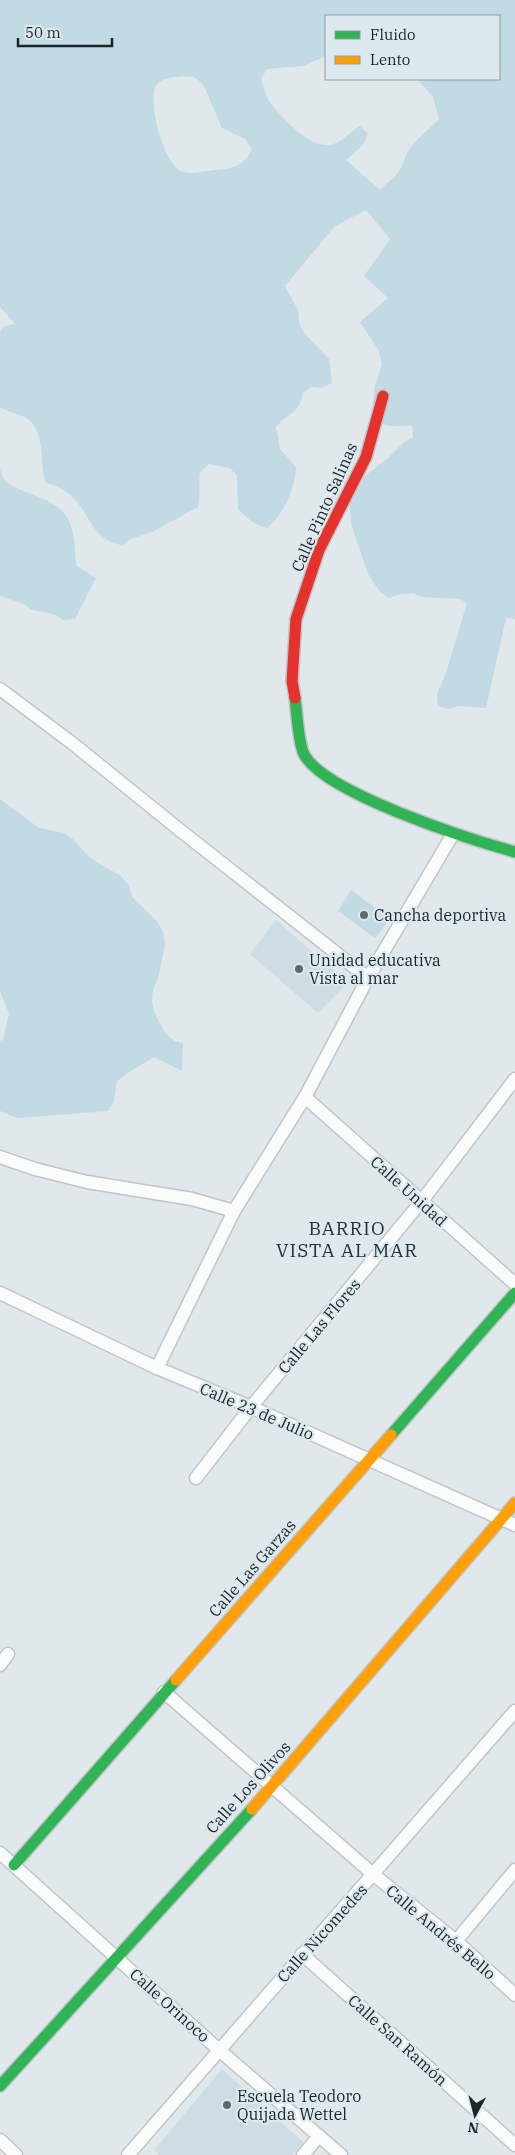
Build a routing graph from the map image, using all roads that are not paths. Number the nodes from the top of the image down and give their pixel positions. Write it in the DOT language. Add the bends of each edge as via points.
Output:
graph roads {
  1 [pos="383,396"];
  2 [pos="0,689"];
  3 [pos="453,834"];
  4 [pos="515,852"];
  5 [pos="368,978"];
  6 [pos="515,1078"];
  7 [pos="305,1097"];
  8 [pos="0,1157"];
  9 [pos="422,1202"];
  10 [pos="234,1211"];
  11 [pos="515,1284"];
  12 [pos="0,1293"];
  13 [pos="515,1293"];
  14 [pos="157,1368"];
  15 [pos="251,1407"];
  16 [pos="369,1460"];
  17 [pos="196,1478"];
  18 [pos="515,1503"];
  19 [pos="502,1519"];
  20 [pos="515,1525"];
  21 [pos="8,1654"];
  22 [pos="0,1665"];
  23 [pos="164,1692"];
  24 [pos="515,1712"];
  25 [pos="272,1786"];
  26 [pos="0,1853"];
  27 [pos="14,1865"];
  28 [pos="515,1870"];
  29 [pos="374,1875"];
  30 [pos="456,1941"];
  31 [pos="302,1954"];
  32 [pos="117,1957"];
  33 [pos="515,1995"];
  34 [pos="219,2050"];
  35 [pos="0,2086"];
  36 [pos="319,2136"];
  37 [pos="0,2140"];
  38 [pos="515,2145"];
  39 [pos="16,2155"];
  40 [pos="128,2155"];
  41 [pos="303,2155"];
  42 [pos="341,2155"];
  1 -- 3 [label="street, Calle Pinto Salinas" via="366,457 319,550 296,619 292,681 303,752 314,767 332,780 384,806"];
  2 -- 5 [label="street"];
  3 -- 4 [label="street, Calle Pinto Salinas"];
  3 -- 5 [label="street"];
  5 -- 7 [label="street"];
  6 -- 9 [label="street, Calle Las Flores"];
  7 -- 9 [label="street, Calle Unidad"];
  7 -- 10 [label="street"];
  8 -- 10 [label="street" via="87,1182 192,1199"];
  9 -- 11 [label="street, Calle Unidad"];
  9 -- 15 [label="street, Calle Las Flores"];
  10 -- 14 [label="street"];
  12 -- 14 [label="street, Calle 23 de Julio"];
  13 -- 16 [label="street, Calle Las Garzas"];
  14 -- 15 [label="street, Calle 23 de Julio"];
  15 -- 16 [label="street, Calle 23 de Julio"];
  15 -- 17 [label="street, Calle Las Flores"];
  16 -- 19 [label="street, Calle 23 de Julio"];
  16 -- 23 [label="street, Calle Las Garzas"];
  18 -- 19 [label="street, Calle Los Olivos"];
  19 -- 20 [label="street, Calle 23 de Julio"];
  19 -- 25 [label="street, Calle Los Olivos"];
  21 -- 22 [label="street"];
  23 -- 25 [label="street, Calle Andrés Bello"];
  23 -- 27 [label="street, Calle Las Garzas"];
  24 -- 29 [label="street, Calle Nicomedes"];
  25 -- 29 [label="street, Calle Andrés Bello"];
  25 -- 32 [label="street, Calle Los Olivos"];
  26 -- 27 [label="street, Calle Orinoco"];
  27 -- 32 [label="street, Calle Orinoco"];
  28 -- 30 [label="street"];
  29 -- 30 [label="street, Calle Andrés Bello"];
  29 -- 31 [label="street, Calle Nicomedes"];
  30 -- 33 [label="street, Calle Andrés Bello"];
  31 -- 34 [label="street, Calle Nicomedes"];
  31 -- 38 [label="street, Calle San Ramón"];
  32 -- 34 [label="street, Calle Orinoco"];
  32 -- 35 [label="street, Calle Los Olivos"];
  34 -- 36 [label="street, Calle Orinoco"];
  34 -- 40 [label="street, Calle Nicomedes"];
  36 -- 41 [label="street"];
  36 -- 42 [label="street, Calle Orinoco"];
  37 -- 39 [label="street"];
}
